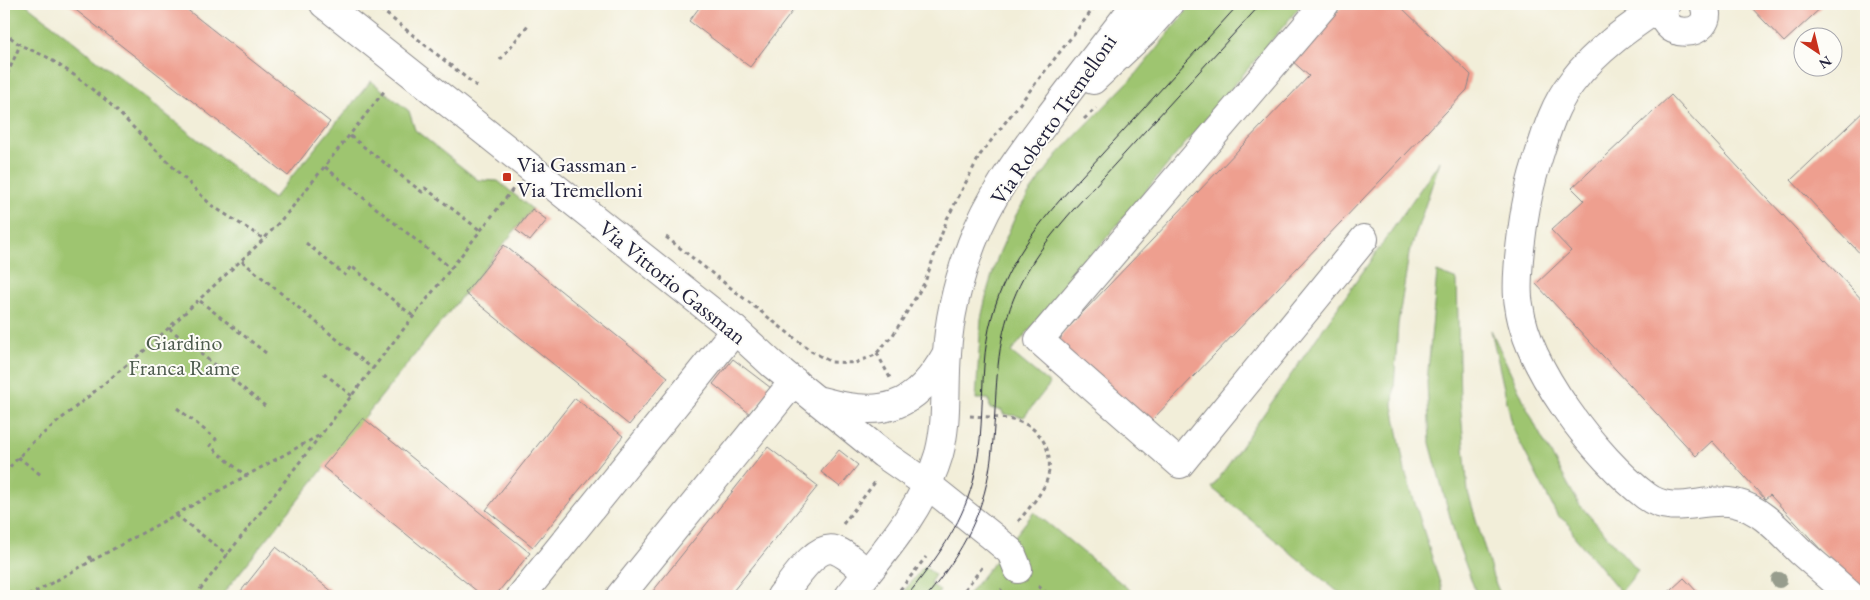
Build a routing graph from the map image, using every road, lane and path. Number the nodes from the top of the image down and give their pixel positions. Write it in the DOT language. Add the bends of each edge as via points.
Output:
graph roads {
  1 [pos="324,4"];
  2 [pos="374,4"];
  3 [pos="1136,4"];
  4 [pos="1169,4"];
  5 [pos="1325,4"];
  6 [pos="1665,4"];
  7 [pos="1708,9"];
  8 [pos="528,26"];
  9 [pos="4,32"];
  10 [pos="20,45"];
  11 [pos="500,60"];
  12 [pos="4,82"];
  13 [pos="478,88"];
  14 [pos="386,89"];
  15 [pos="1100,104"];
  16 [pos="1047,120"];
  17 [pos="1080,124"];
  18 [pos="350,136"];
  19 [pos="325,167"];
  20 [pos="514,189"];
  21 [pos="481,231"];
  22 [pos="264,240"];
  23 [pos="1364,240"];
  24 [pos="306,243"];
  25 [pos="242,261"];
  26 [pos="452,269"];
  27 [pos="200,301"];
  28 [pos="414,317"];
  29 [pos="169,328"];
  30 [pos="735,330"];
  31 [pos="794,338"];
  32 [pos="808,348"];
  33 [pos="877,352"];
  34 [pos="266,353"];
  35 [pos="946,353"];
  36 [pos="373,369"];
  37 [pos="324,374"];
  38 [pos="794,381"];
  39 [pos="893,385"];
  40 [pos="352,396"];
  41 [pos="818,400"];
  42 [pos="265,406"];
  43 [pos="969,406"];
  44 [pos="177,408"];
  45 [pos="966,416"];
  46 [pos="968,422"];
  47 [pos="323,434"];
  48 [pos="18,457"];
  49 [pos="4,473"];
  50 [pos="881,474"];
  51 [pos="41,475"];
  52 [pos="246,476"];
  53 [pos="928,485"];
  54 [pos="176,514"];
  55 [pos="1000,544"];
  56 [pos="822,552"];
  57 [pos="228,555"];
  58 [pos="89,556"];
  59 [pos="926,557"];
  60 [pos="92,561"];
  61 [pos="1018,570"];
  62 [pos="867,573"];
  63 [pos="28,596"];
  64 [pos="194,596"];
  65 [pos="520,596"];
  66 [pos="620,596"];
  67 [pos="781,596"];
  68 [pos="849,596"];
  69 [pos="895,596"];
  70 [pos="960,596"];
  71 [pos="1851,596"];
  1 -- 30 [label="street, Via Vittorio Gassman"];
  2 -- 13 [label="path"];
  3 -- 16 [label="street, Via Roberto Tremelloni"];
  4 -- 16 [label="street" via="1110,65"];
  5 -- 23 [label="street" via="1039,340 1180,464"];
  6 -- 7 [label="street" via="1666,21 1682,33 1696,30"];
  6 -- 71 [label="street" via="1621,34 1592,60 1572,82 1553,114 1524,214 1517,285 1523,324 1542,368 1577,422 1613,465 1646,496 1672,507 1725,502 1748,508 1770,523"];
  8 -- 11 [label="path"];
  9 -- 10 [label="path"];
  10 -- 12 [label="path"];
  10 -- 22 [label="path" via="47,57 107,101 212,205"];
  14 -- 18 [label="path"];
  15 -- 17 [label="path"];
  16 -- 35 [label="street, Via Roberto Tremelloni" via="1010,171 976,232 958,291"];
  18 -- 19 [label="path"];
  18 -- 21 [label="path" via="422,192 425,188"];
  19 -- 22 [label="path"];
  19 -- 26 [label="path"];
  20 -- 21 [label="path"];
  21 -- 26 [label="path"];
  22 -- 25 [label="path"];
  24 -- 28 [label="path" via="345,275 351,266"];
  25 -- 27 [label="path"];
  25 -- 36 [label="path"];
  26 -- 28 [label="path"];
  27 -- 29 [label="path"];
  27 -- 34 [label="path"];
  28 -- 36 [label="path"];
  29 -- 42 [label="path"];
  29 -- 48 [label="path"];
  30 -- 38 [label="street, Via Vittorio Gassman"];
  30 -- 65 [label="street"];
  31 -- 32 [label="path"];
  33 -- 39 [label="path"];
  35 -- 41 [label="street, Via Roberto Tremelloni" via="923,387 896,405 878,409 854,408"];
  35 -- 53 [label="street, Via Roberto Tremelloni" via="944,427"];
  36 -- 40 [label="path"];
  37 -- 40 [label="path"];
  38 -- 41 [label="street, Via Vittorio Gassman"];
  38 -- 66 [label="street"];
  40 -- 47 [label="path"];
  41 -- 53 [label="street, Via Vittorio Gassman" via="887,457"];
  43 -- 45 [label="path"];
  44 -- 52 [label="path" via="216,439 210,446"];
  45 -- 46 [label="path"];
  45 -- 55 [label="path" via="1011,420 1028,426 1043,442 1050,457 1048,474 1040,493"];
  47 -- 52 [label="path"];
  47 -- 57 [label="path"];
  48 -- 49 [label="path"];
  48 -- 51 [label="path"];
  50 -- 56 [label="path"];
  52 -- 54 [label="path"];
  53 -- 55 [label="street, Via Vittorio Gassman"];
  53 -- 62 [label="street, Via Roberto Tremelloni" via="898,534"];
  54 -- 57 [label="path"];
  54 -- 60 [label="path"];
  55 -- 61 [label="street, Via Vittorio Gassman" via="1011,552"];
  55 -- 70 [label="path"];
  56 -- 62 [label="street" via="830,549 842,553"];
  56 -- 67 [label="street" via="810,561"];
  57 -- 64 [label="path"];
  58 -- 60 [label="path"];
  59 -- 69 [label="path"];
  60 -- 63 [label="path"];
  62 -- 68 [label="street, Via Roberto Tremelloni"];
}
